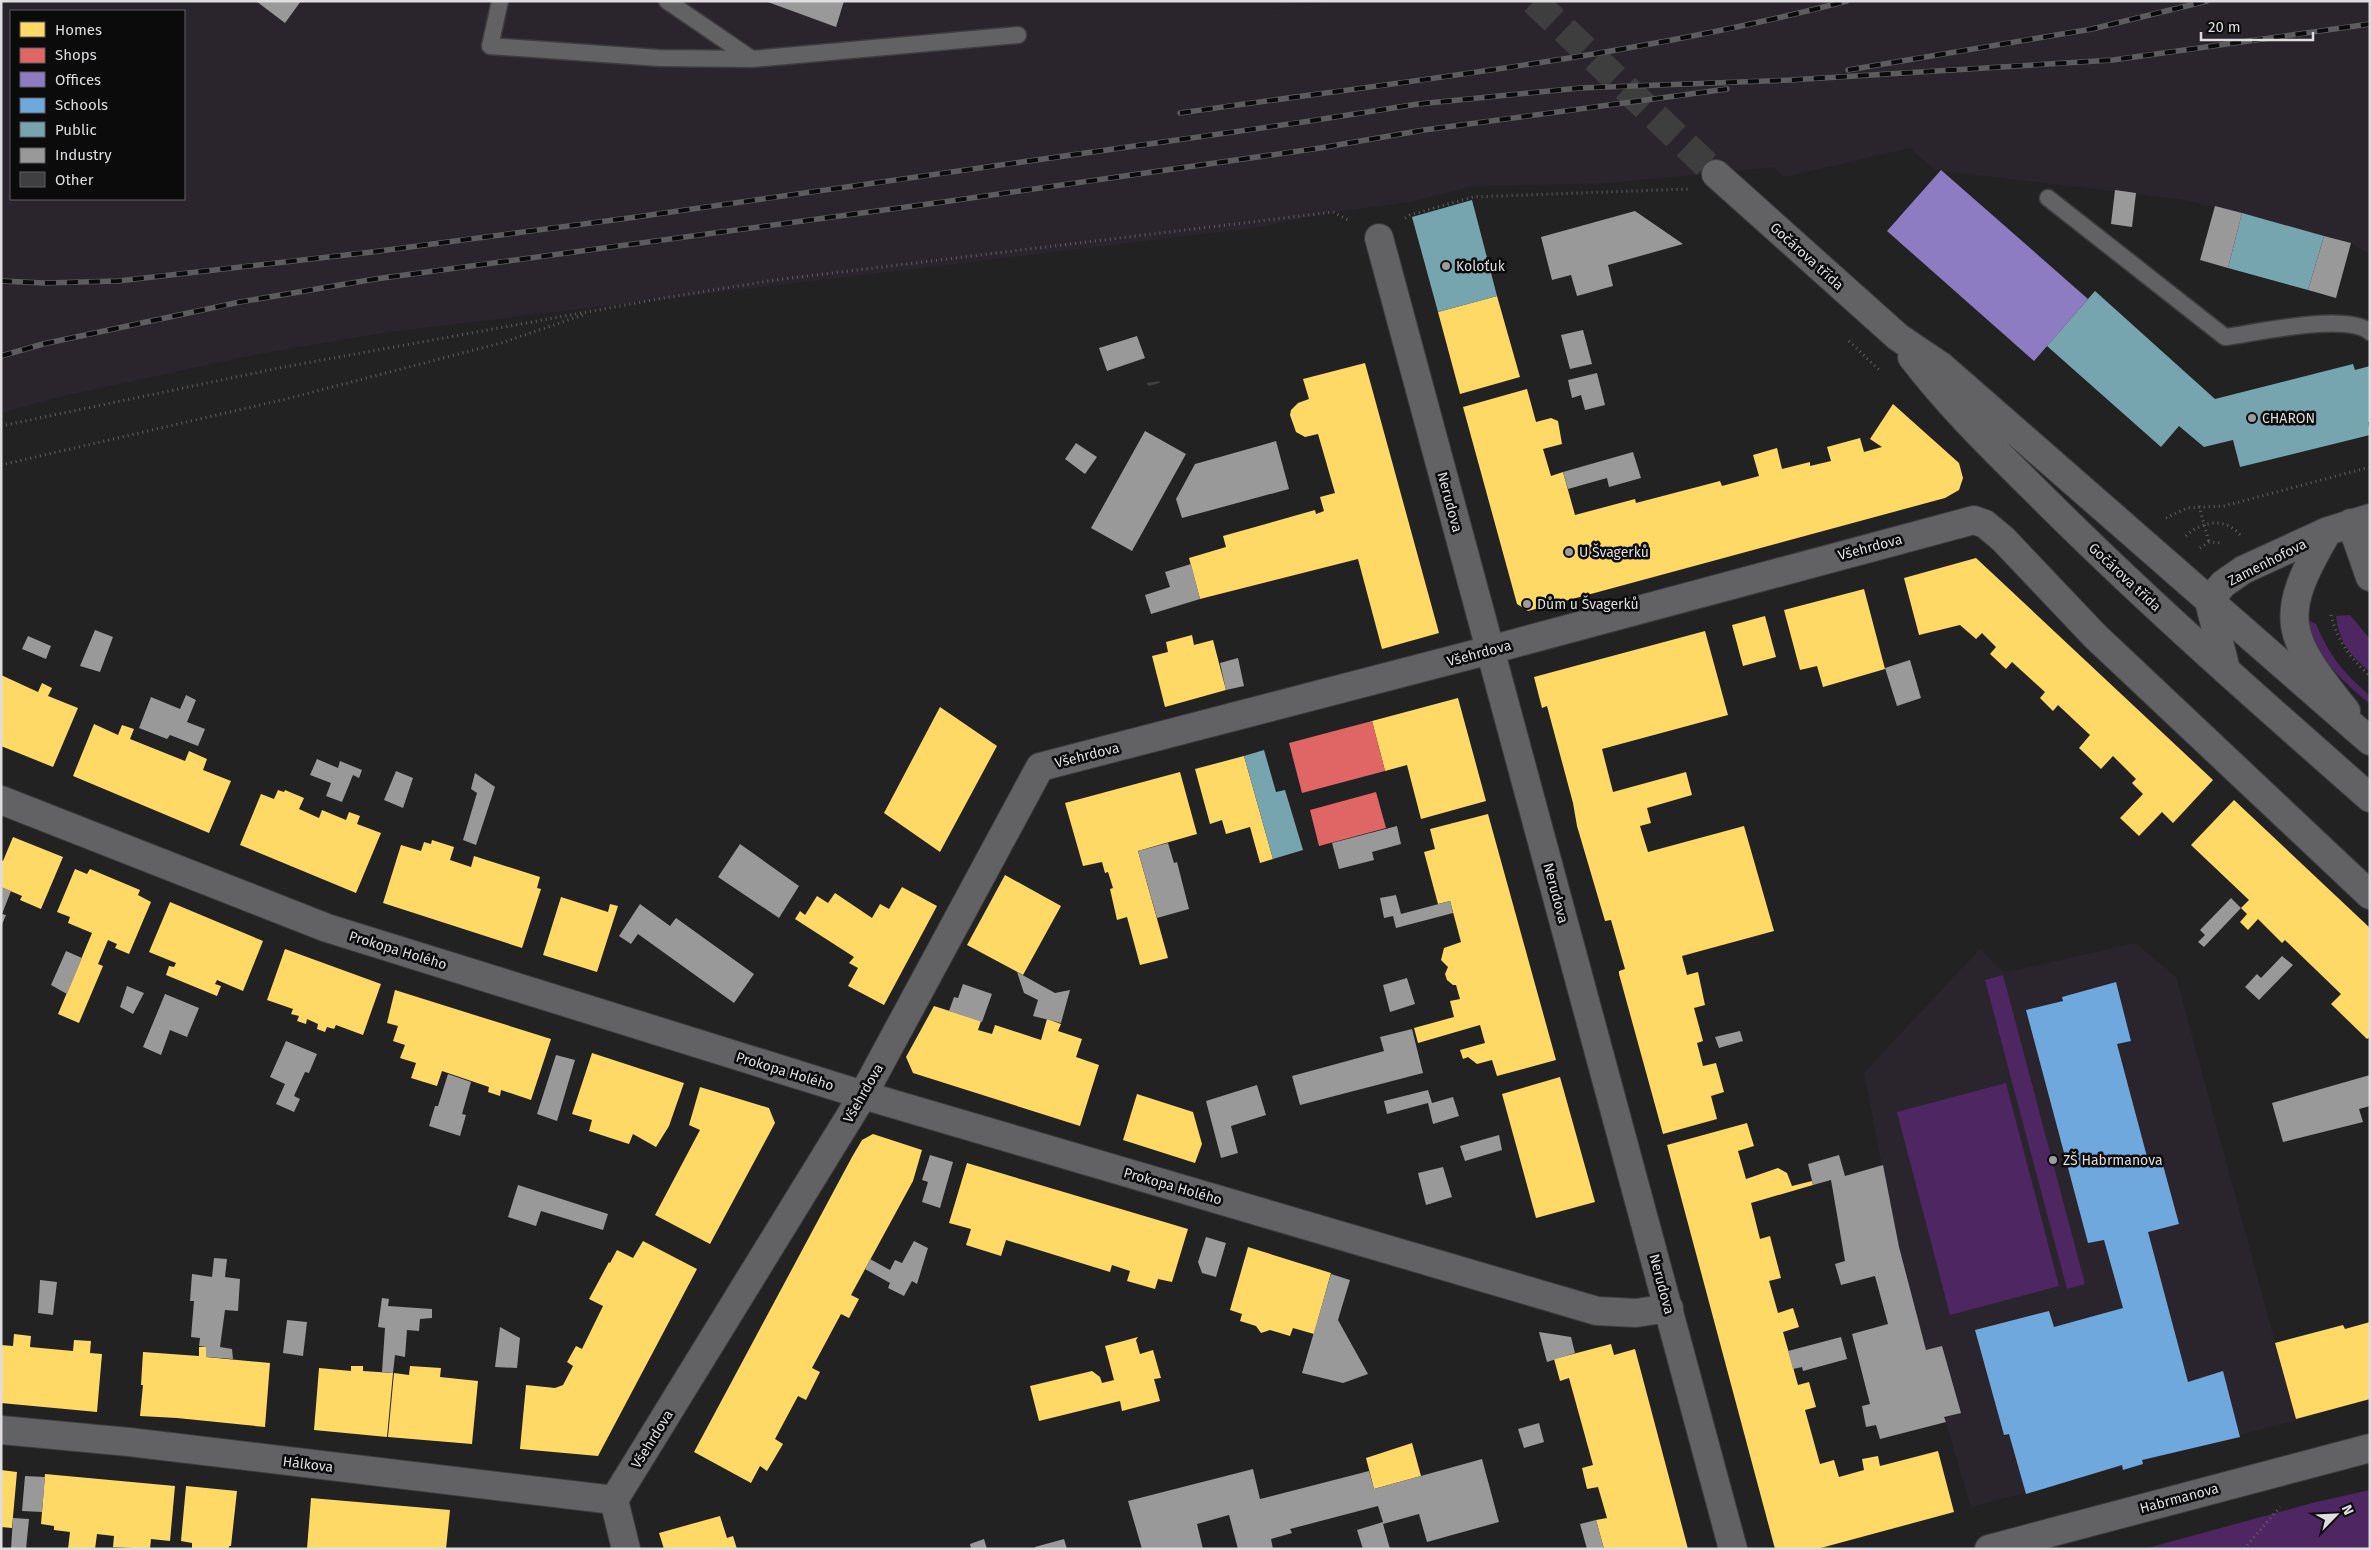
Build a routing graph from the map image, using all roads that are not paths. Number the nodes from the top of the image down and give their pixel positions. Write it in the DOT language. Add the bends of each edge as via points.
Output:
graph roads {
  1 [pos="500,1"];
  2 [pos="667,1"];
  3 [pos="1018,35"];
  4 [pos="752,59"];
  5 [pos="1705,182"];
  6 [pos="2048,198"];
  7 [pos="1379,238"];
  8 [pos="2370,332"];
  9 [pos="1898,337"];
  10 [pos="2350,524"];
  11 [pos="2370,577"];
  12 [pos="2209,601"];
  13 [pos="1490,650"];
  14 [pos="2226,670"];
  15 [pos="2370,741"];
  16 [pos="2370,798"];
  17 [pos="1,800"];
  18 [pos="2370,895"];
  19 [pos="863,1095"];
  20 [pos="1669,1308"];
  21 [pos="1,1430"];
  22 [pos="2370,1448"];
  23 [pos="614,1500"];
  24 [pos="626,1549"];
  25 [pos="1734,1549"];
  26 [pos="1989,1549"];
  1 -- 4 [label="lane" via="490,46 659,58"];
  2 -- 4 [label="lane"];
  3 -- 4 [label="lane"];
  5 -- 9 [label="street, Gočárova třída"];
  6 -- 8 [label="lane" via="2225,337 2324,323 2358,325"];
  7 -- 13 [label="street, Nerudova"];
  9 -- 12 [label="street, Gočárova třída" via="1941,366"];
  9 -- 14 [label="street, Gočárova třída" via="1956,411 2102,557"];
  10 -- 11 [label="street"];
  10 -- 12 [label="street, Zamenhofova" via="2244,570 2223,584"];
  10 -- 15 [label="street" via="2303,575 2294,606 2296,630 2309,662"];
  12 -- 14 [label="street"];
  12 -- 15 [label="street, Gočárova třída"];
  13 -- 18 [label="street, Všehrdova" via="1974,520 1985,524 2003,540 2095,636"];
  13 -- 19 [label="street, Všehrdova" via="1040,767"];
  13 -- 20 [label="street, Nerudova"];
  14 -- 16 [label="street, Gočárova třída"];
  17 -- 19 [label="street, Prokopa Holého" via="327,928"];
  19 -- 20 [label="street, Prokopa Holého" via="1597,1311 1636,1313"];
  19 -- 23 [label="street, Všehrdova"];
  20 -- 25 [label="street, Nerudova"];
  21 -- 23 [label="street, Hálkova"];
  22 -- 26 [label="street, Habrmanova"];
  23 -- 24 [label="street"];
}
